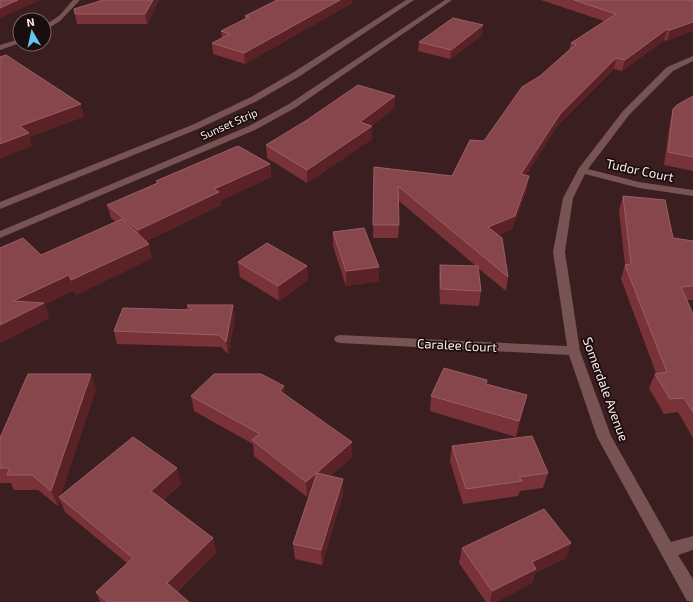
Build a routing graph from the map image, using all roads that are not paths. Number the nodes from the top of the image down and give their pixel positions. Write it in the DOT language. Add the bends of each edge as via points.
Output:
graph roads {
  1 [pos="77,0"];
  2 [pos="411,0"];
  3 [pos="449,0"];
  4 [pos="52,25"];
  5 [pos="12,44"];
  6 [pos="0,48"];
  7 [pos="693,58"];
  8 [pos="582,170"];
  9 [pos="693,193"];
  10 [pos="0,206"];
  11 [pos="0,235"];
  12 [pos="340,339"];
  13 [pos="574,351"];
  14 [pos="693,543"];
  15 [pos="667,551"];
  16 [pos="693,595"];
  1 -- 4 [label="street"];
  2 -- 10 [label="street, Sunset Strip" via="254,99 195,127"];
  3 -- 11 [label="street, Sunset Strip" via="292,106 252,128"];
  5 -- 6 [label="street"];
  7 -- 8 [label="street, Somerdale Avenue" via="670,69 626,113"];
  8 -- 9 [label="street, Tudor Court" via="639,185"];
  8 -- 13 [label="street, Somerdale Avenue" via="568,198 559,252"];
  12 -- 13 [label="street, Caralee Court"];
  13 -- 15 [label="street, Somerdale Avenue" via="604,437"];
  14 -- 15 [label="street"];
  15 -- 16 [label="street, Somerdale Avenue"];
}
